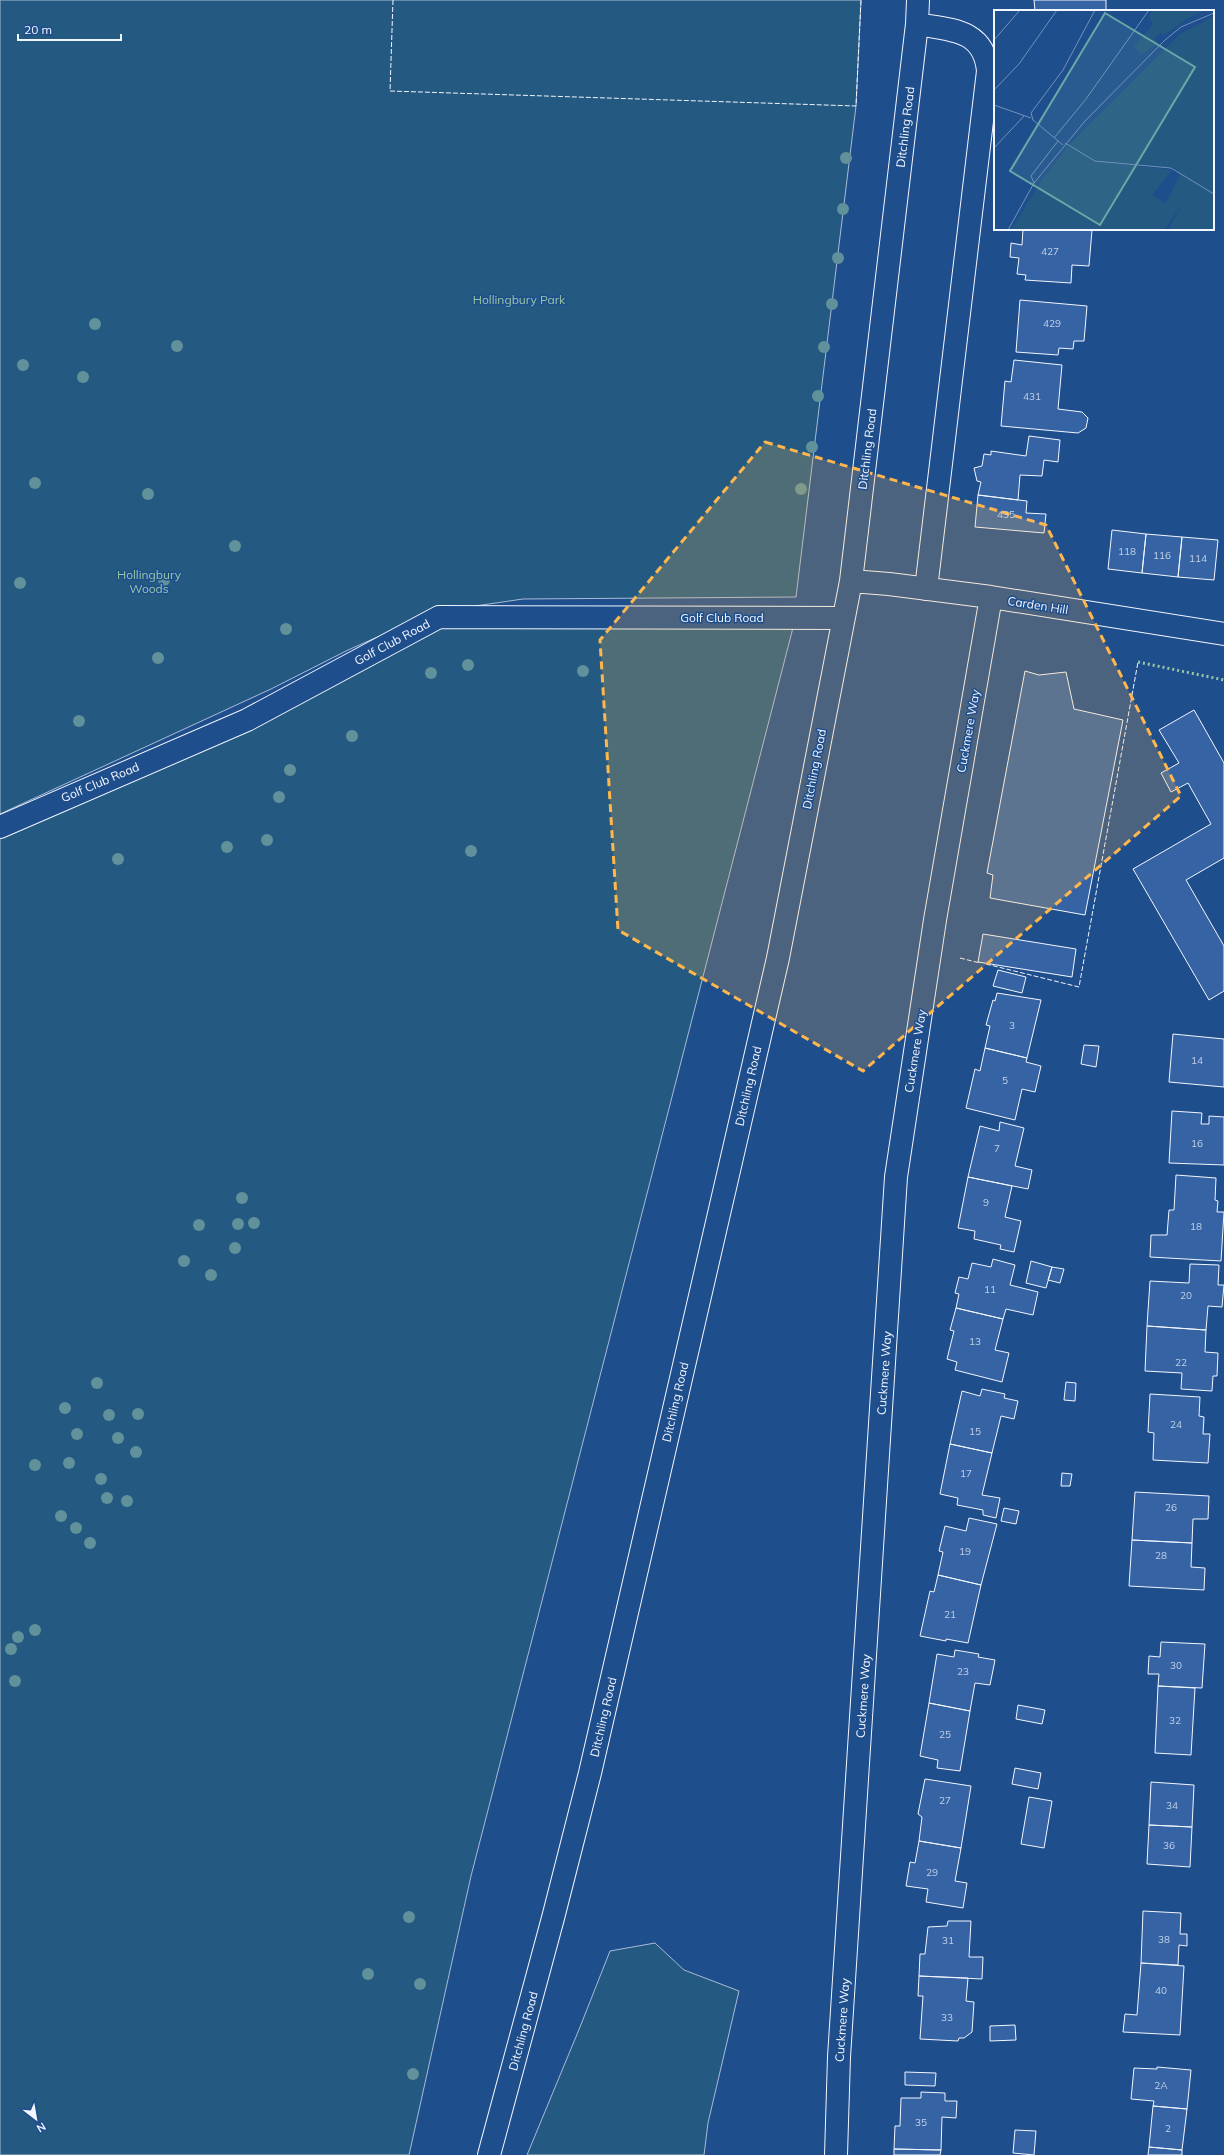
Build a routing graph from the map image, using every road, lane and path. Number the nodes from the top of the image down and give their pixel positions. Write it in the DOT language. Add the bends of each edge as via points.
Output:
graph roads {
  1 [pos="918,0"];
  2 [pos="917,24"];
  3 [pos="851,581"];
  4 [pos="926,589"];
  5 [pos="991,597"];
  6 [pos="843,618"];
  7 [pos="1224,634"];
  8 [pos="0,827"];
  9 [pos="489,2155"];
  10 [pos="836,2155"];
  1 -- 2 [label="street, Ditchling Road"];
  2 -- 3 [label="street, Ditchling Road"];
  2 -- 4 [label="street" via="962,32 974,40 982,50 988,71"];
  3 -- 4 [label="street, Carden Hill"];
  3 -- 6 [label="street, Ditchling Road"];
  4 -- 5 [label="street, Carden Hill"];
  5 -- 7 [label="street, Carden Hill"];
  5 -- 10 [label="street, Cuckmere Way" via="935,920 896,1177 839,2057"];
  6 -- 8 [label="street, Golf Club Road" via="439,617 247,720"];
  6 -- 9 [label="street, Ditchling Road" via="772,982 590,1773"];
}
